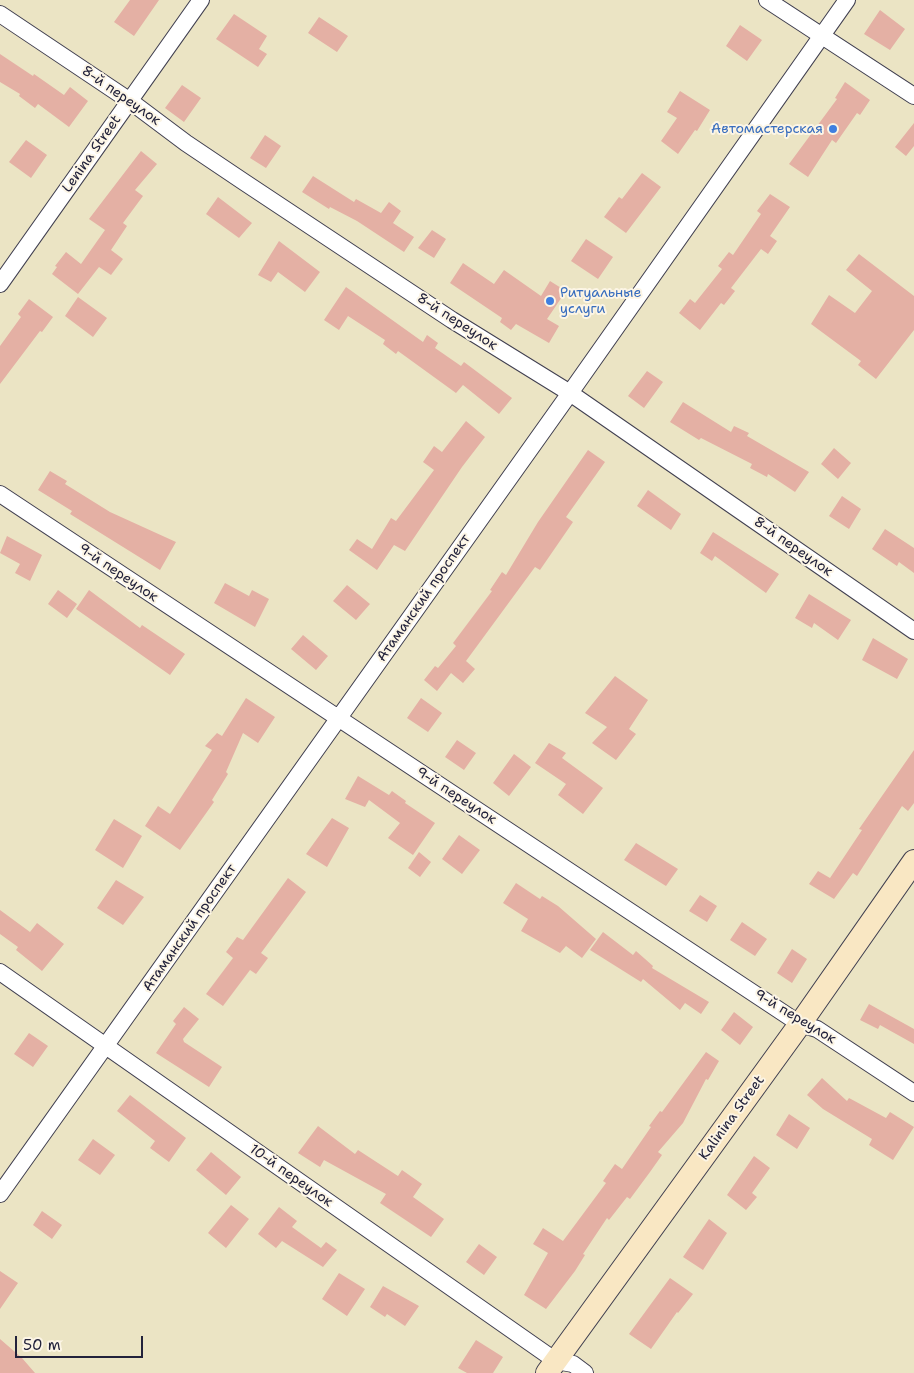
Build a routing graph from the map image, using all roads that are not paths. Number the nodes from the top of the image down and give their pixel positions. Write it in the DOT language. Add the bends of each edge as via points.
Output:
graph roads {
  1 [pos="201,0"];
  2 [pos="767,0"];
  3 [pos="847,0"];
  4 [pos="0,14"];
  5 [pos="820,37"];
  6 [pos="914,96"];
  7 [pos="130,101"];
  8 [pos="0,284"];
  9 [pos="570,393"];
  10 [pos="0,494"];
  11 [pos="914,631"];
  12 [pos="338,719"];
  13 [pos="914,861"];
  14 [pos="0,972"];
  15 [pos="800,1024"];
  16 [pos="106,1047"];
  17 [pos="914,1093"];
  18 [pos="0,1194"];
  19 [pos="552,1367"];
  20 [pos="585,1373"];
  1 -- 7 [label="street, Lenina Street"];
  2 -- 5 [label="street"];
  3 -- 5 [label="street, Атаманский проспект"];
  4 -- 7 [label="street, 8-й переулок"];
  5 -- 6 [label="street"];
  5 -- 9 [label="street, Атаманский проспект"];
  7 -- 8 [label="street, Lenina Street"];
  7 -- 9 [label="street, 8-й переулок" via="244,182 452,320"];
  9 -- 11 [label="street, 8-й переулок"];
  9 -- 12 [label="street, Атаманский проспект"];
  10 -- 12 [label="street, 9-й переулок"];
  12 -- 15 [label="street, 9-й переулок"];
  12 -- 16 [label="street, Атаманский проспект"];
  13 -- 15 [label="main road, Kalinina Street"];
  14 -- 16 [label="street, 10-й переулок"];
  15 -- 17 [label="street, 9-й переулок" via="817,1029"];
  15 -- 19 [label="main road, Kalinina Street"];
  16 -- 18 [label="street, Атаманский проспект"];
  16 -- 19 [label="street, 10-й переулок"];
  19 -- 20 [label="street, 10-й переулок" via="573,1364"];
}
